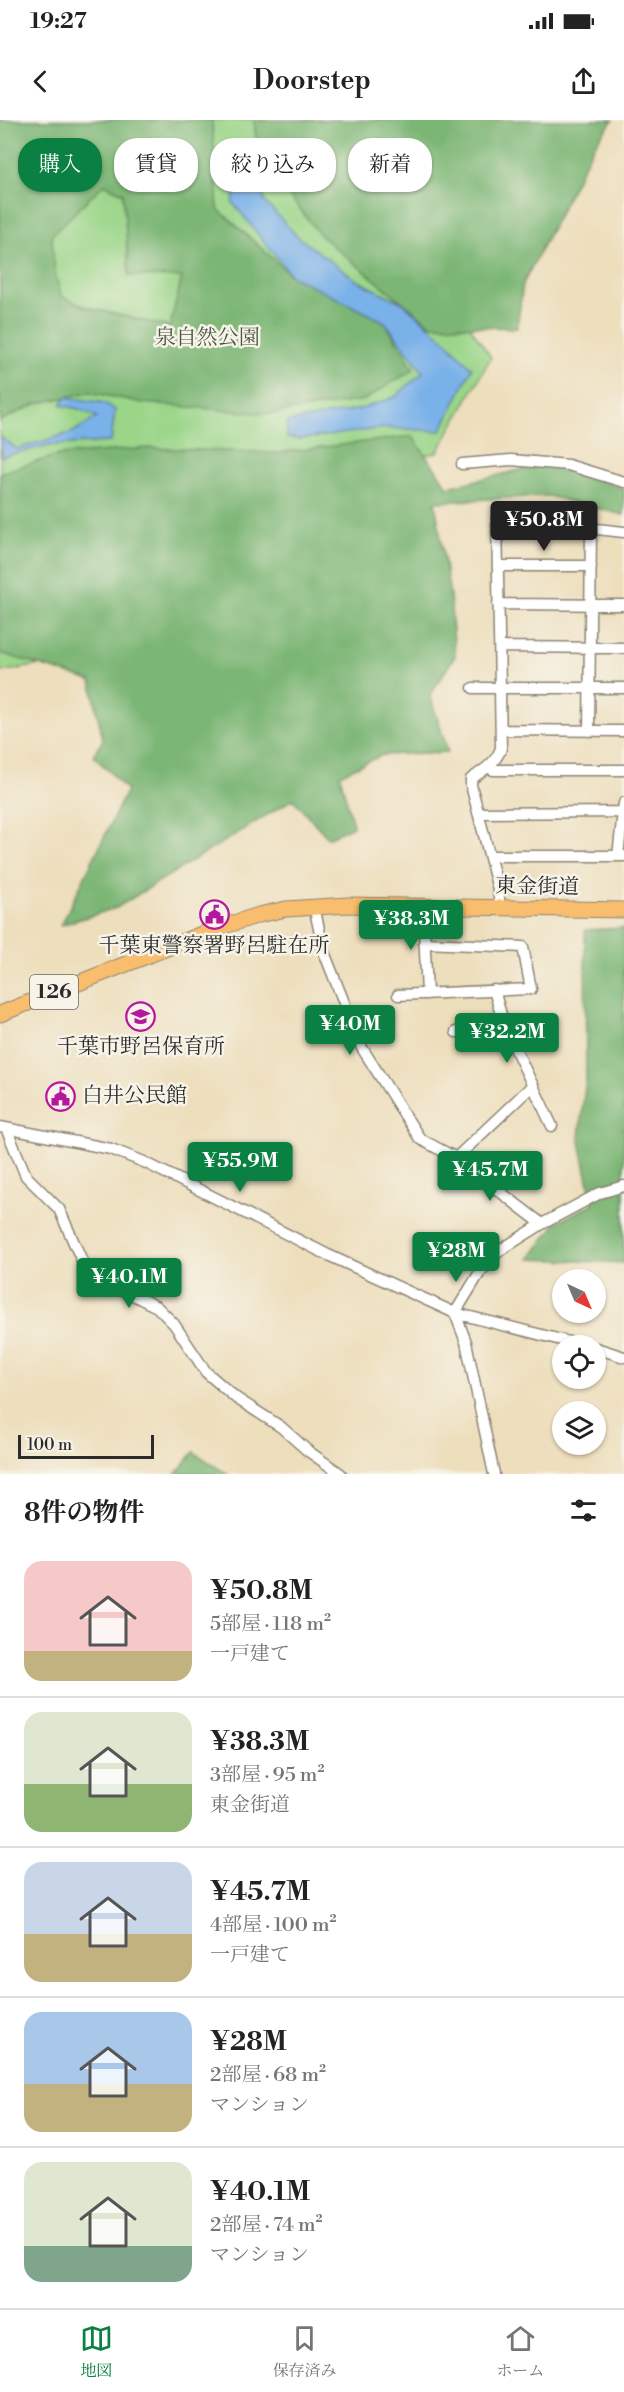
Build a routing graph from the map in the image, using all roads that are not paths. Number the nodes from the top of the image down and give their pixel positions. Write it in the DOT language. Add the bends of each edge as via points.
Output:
graph roads {
  1 [pos="462,464"];
  2 [pos="624,482"];
  3 [pos="591,528"];
  4 [pos="624,532"];
  5 [pos="498,566"];
  6 [pos="591,566"];
  7 [pos="498,604"];
  8 [pos="590,605"];
  9 [pos="624,605"];
  10 [pos="500,647"];
  11 [pos="590,648"];
  12 [pos="624,648"];
  13 [pos="501,687"];
  14 [pos="473,688"];
  15 [pos="590,688"];
  16 [pos="624,688"];
  17 [pos="502,730"];
  18 [pos="589,731"];
  19 [pos="624,731"];
  20 [pos="488,767"];
  21 [pos="624,770"];
  22 [pos="623,807"];
  23 [pos="478,813"];
  24 [pos="490,856"];
  25 [pos="621,856"];
  26 [pos="314,906"];
  27 [pos="423,907"];
  28 [pos="500,907"];
  29 [pos="624,910"];
  30 [pos="424,943"];
  31 [pos="494,990"];
  32 [pos="427,994"];
  33 [pos="398,995"];
  34 [pos="0,1014"];
  35 [pos="504,1025"];
  36 [pos="456,1032"];
  37 [pos="533,1085"];
  38 [pos="552,1126"];
  39 [pos="3,1128"];
  40 [pos="456,1158"];
  41 [pos="624,1186"];
  42 [pos="542,1224"];
  43 [pos="455,1313"];
  44 [pos="552,1338"];
  45 [pos="606,1351"];
  46 [pos="624,1357"];
  47 [pos="341,1474"];
  48 [pos="494,1474"];
  1 -- 2 [label="street" via="511,460 568,465"];
  3 -- 4 [label="street"];
  3 -- 5 [label="street" via="497,518"];
  3 -- 6 [label="street"];
  5 -- 6 [label="street"];
  5 -- 7 [label="street"];
  6 -- 8 [label="street"];
  7 -- 8 [label="street"];
  7 -- 10 [label="street"];
  8 -- 9 [label="street"];
  8 -- 11 [label="street"];
  10 -- 11 [label="street"];
  10 -- 13 [label="street"];
  11 -- 12 [label="street"];
  11 -- 15 [label="street"];
  13 -- 14 [label="street"];
  13 -- 15 [label="street"];
  13 -- 17 [label="street"];
  15 -- 16 [label="street"];
  15 -- 18 [label="street"];
  17 -- 18 [label="street"];
  17 -- 20 [label="street" via="498,756"];
  18 -- 19 [label="street"];
  20 -- 21 [label="street"];
  20 -- 23 [label="street" via="471,779"];
  22 -- 23 [label="street"];
  22 -- 25 [label="street"];
  23 -- 24 [label="street"];
  24 -- 25 [label="street"];
  24 -- 28 [label="street"];
  26 -- 27 [label="highway, 東金街道 / 126"];
  26 -- 34 [label="highway, 東金街道 / 126" via="236,921"];
  26 -- 40 [label="street" via="324,952 362,1048 420,1139"];
  27 -- 28 [label="highway, 東金街道 / 126"];
  27 -- 30 [label="street"];
  28 -- 29 [label="highway, 東金街道 / 126"];
  30 -- 31 [label="street" via="524,947 531,989"];
  30 -- 32 [label="street"];
  31 -- 32 [label="street"];
  31 -- 35 [label="street"];
  32 -- 33 [label="street"];
  35 -- 36 [label="street"];
  35 -- 37 [label="street"];
  37 -- 38 [label="street"];
  37 -- 40 [label="street"];
  39 -- 43 [label="street" via="100,1146 144,1162 328,1255"];
  39 -- 47 [label="street" via="26,1176 59,1209 87,1272 157,1307 174,1324 206,1372"];
  40 -- 42 [label="street"];
  41 -- 42 [label="street" via="600,1193"];
  42 -- 43 [label="street" via="498,1251"];
  43 -- 44 [label="street"];
  43 -- 48 [label="street" via="466,1342"];
  45 -- 46 [label="street"];
}
